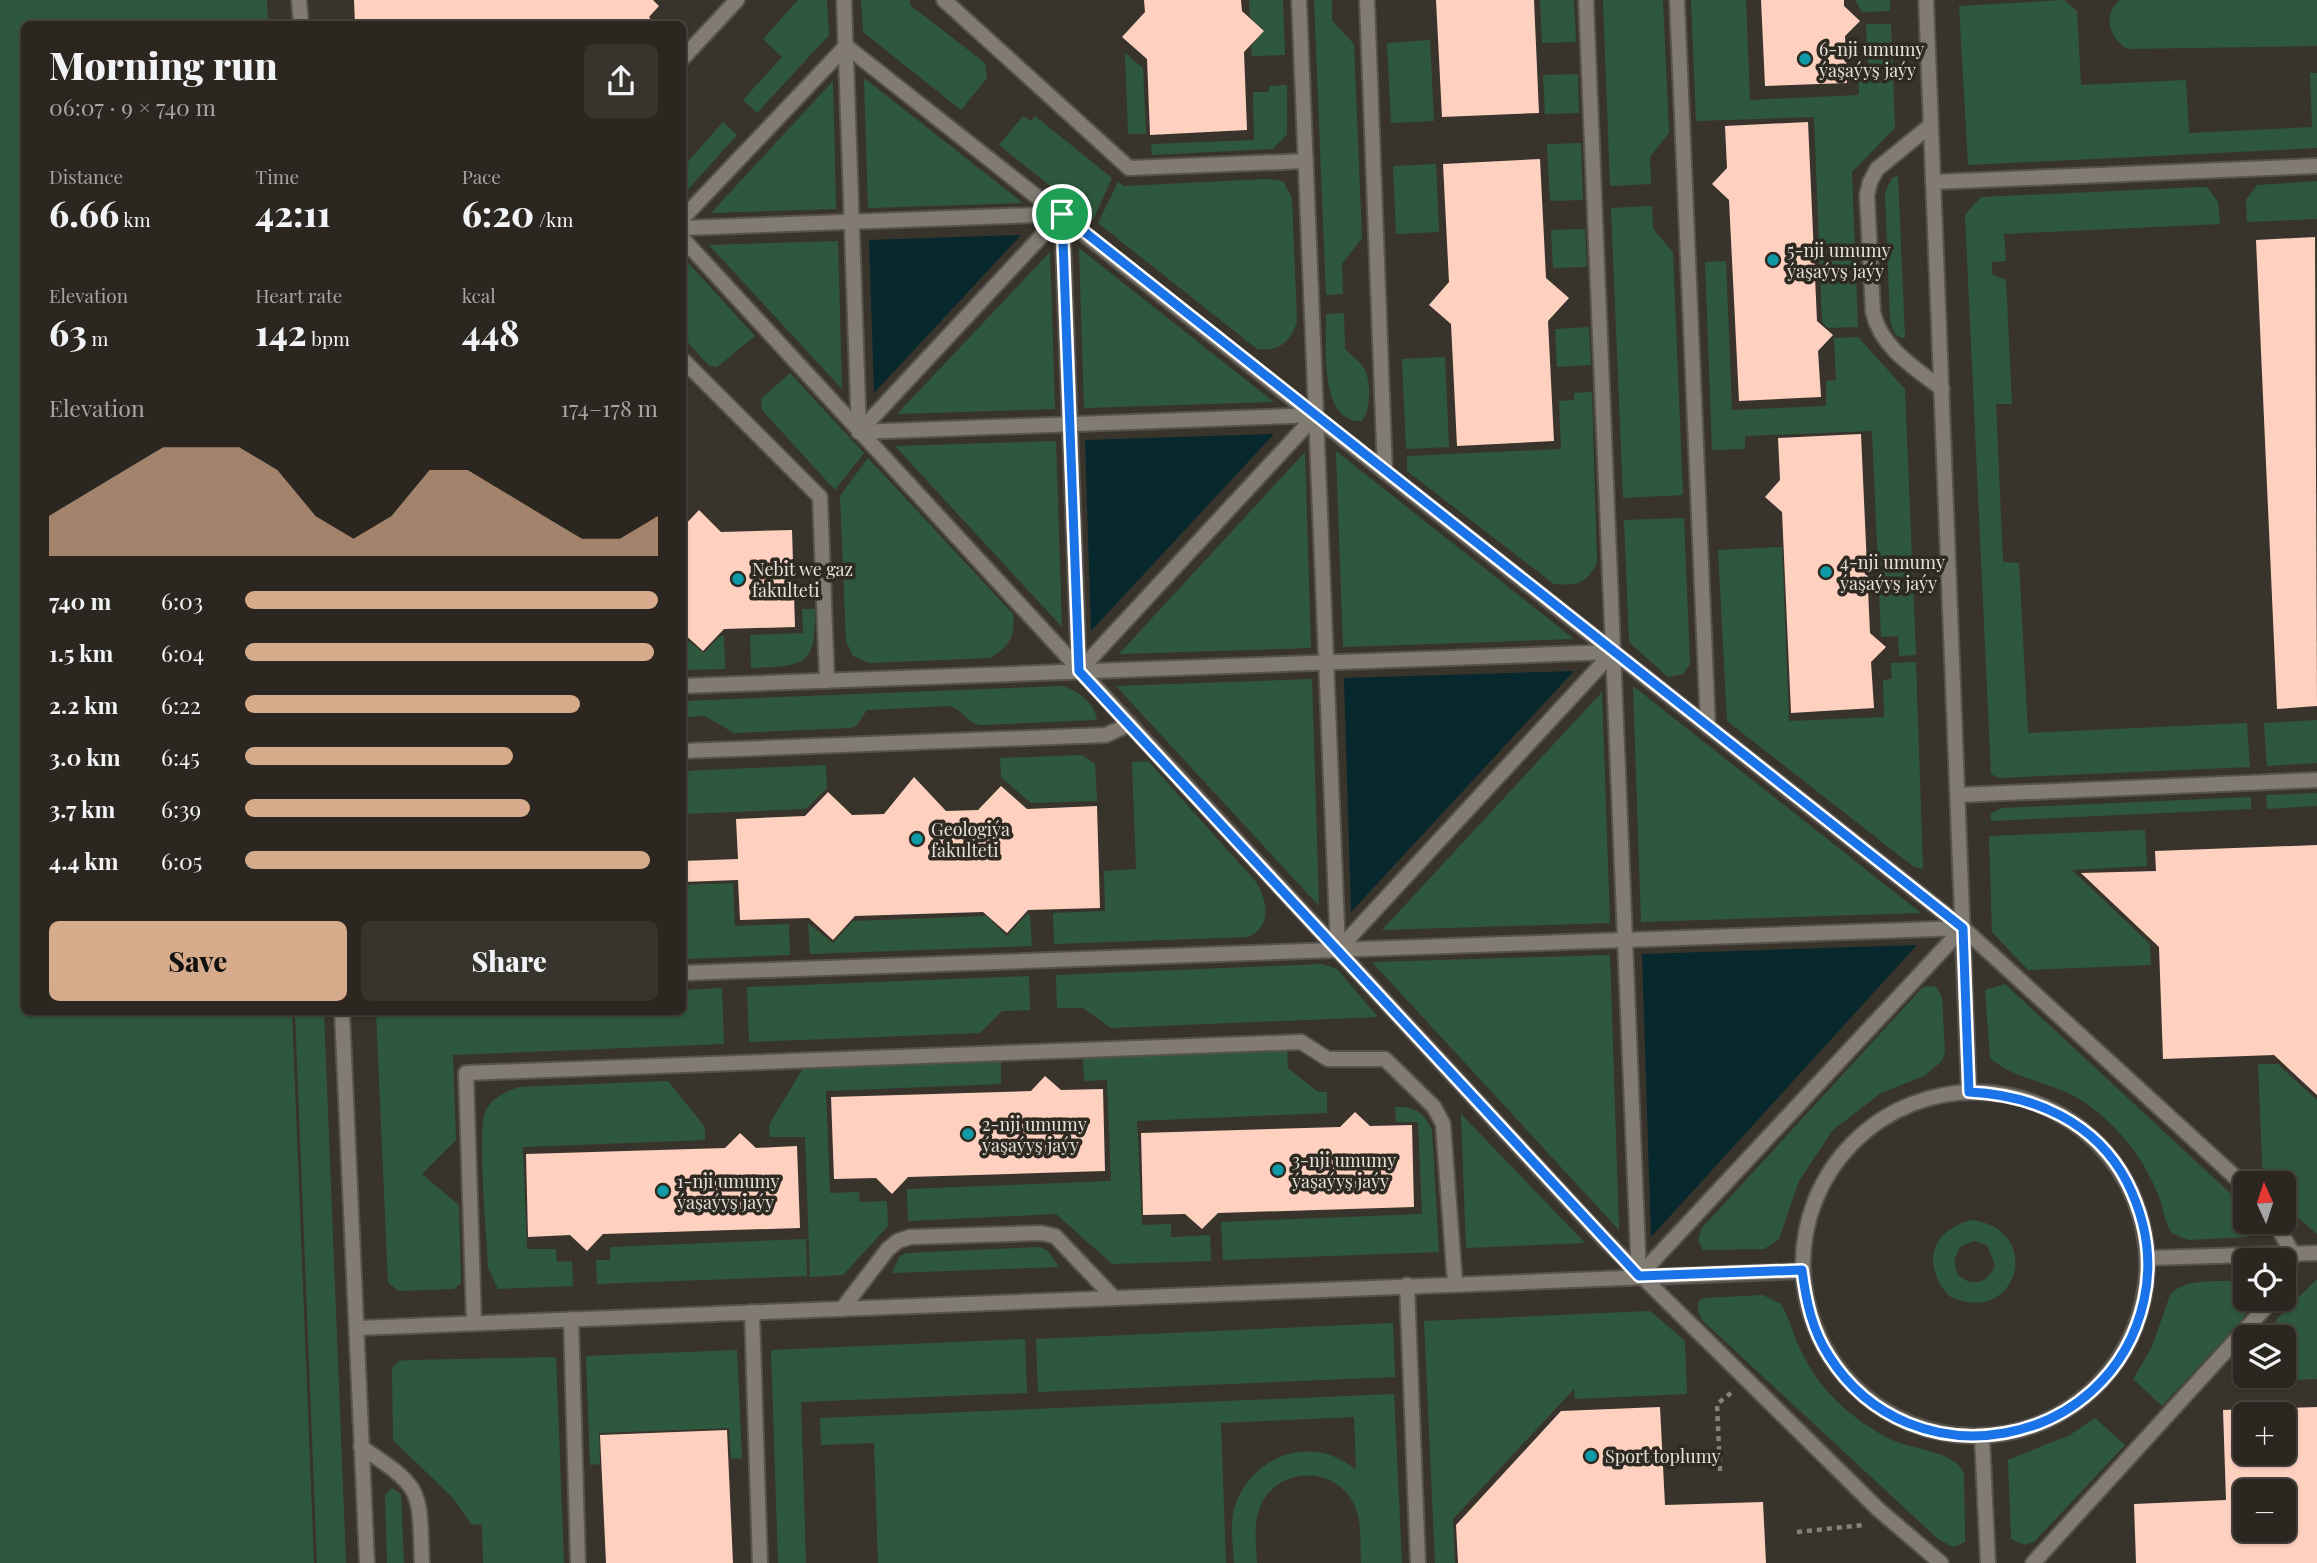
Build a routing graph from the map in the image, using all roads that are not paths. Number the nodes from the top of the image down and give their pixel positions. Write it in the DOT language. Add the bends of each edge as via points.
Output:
graph roads {
  1 [pos="299,0"];
  2 [pos="737,0"];
  3 [pos="844,0"];
  4 [pos="944,0"];
  5 [pos="1299,0"];
  6 [pos="1367,0"];
  7 [pos="1586,0"];
  8 [pos="1677,0"];
  9 [pos="1926,0"];
  10 [pos="301,21"];
  11 [pos="846,46"];
  12 [pos="686,55"];
  13 [pos="1931,125"];
  14 [pos="1306,161"];
  15 [pos="2317,166"];
  16 [pos="1933,182"];
  17 [pos="1062,214"];
  18 [pos="686,215"];
  19 [pos="853,221"];
  20 [pos="686,228"];
  21 [pos="686,242"];
  22 [pos="686,363"];
  23 [pos="1942,389"];
  24 [pos="1316,415"];
  25 [pos="1069,424"];
  26 [pos="859,432"];
  27 [pos="1385,472"];
  28 [pos="1613,652"];
  29 [pos="1326,663"];
  30 [pos="1079,671"];
  31 [pos="827,681"];
  32 [pos="686,686"];
  33 [pos="1130,724"];
  34 [pos="1708,727"];
  35 [pos="686,751"];
  36 [pos="2317,780"];
  37 [pos="1958,795"];
  38 [pos="1963,928"];
  39 [pos="1625,940"];
  40 [pos="1338,950"];
  41 [pos="686,973"];
  42 [pos="342,1015"];
  43 [pos="1969,1092"];
  44 [pos="2233,1175"];
  45 [pos="2317,1253"];
  46 [pos="2296,1254"];
  47 [pos="2233,1256"];
  48 [pos="2149,1258"];
  49 [pos="1802,1270"];
  50 [pos="1639,1276"];
  51 [pos="1455,1283"];
  52 [pos="1407,1285"];
  53 [pos="1114,1297"];
  54 [pos="842,1308"];
  55 [pos="2262,1311"];
  56 [pos="752,1312"];
  57 [pos="570,1319"];
  58 [pos="474,1323"];
  59 [pos="358,1328"];
  60 [pos="1982,1437"];
  61 [pos="360,1447"];
  62 [pos="367,1563"];
  63 [pos="422,1563"];
  64 [pos="579,1563"];
  65 [pos="760,1563"];
  66 [pos="1418,1563"];
  67 [pos="1941,1563"];
  68 [pos="1988,1563"];
  69 [pos="2033,1563"];
  1 -- 10 [label="lane"];
  2 -- 12 [label="lane"];
  3 -- 11 [label="lane"];
  4 -- 14 [label="lane" via="1129,169"];
  5 -- 14 [label="lane"];
  6 -- 27 [label="lane"];
  7 -- 28 [label="lane"];
  8 -- 34 [label="lane"];
  9 -- 13 [label="lane"];
  11 -- 17 [label="lane"];
  11 -- 18 [label="lane"];
  11 -- 19 [label="lane"];
  13 -- 16 [label="lane"];
  13 -- 23 [label="lane" via="1877,169 1867,194 1877,329 1888,346"];
  14 -- 24 [label="lane"];
  15 -- 16 [label="lane"];
  16 -- 23 [label="lane"];
  17 -- 19 [label="lane"];
  17 -- 24 [label="lane"];
  17 -- 25 [label="lane"];
  17 -- 26 [label="lane"];
  19 -- 20 [label="lane"];
  19 -- 26 [label="lane"];
  21 -- 26 [label="lane"];
  22 -- 31 [label="lane" via="820,497"];
  23 -- 37 [label="lane"];
  24 -- 25 [label="lane"];
  24 -- 27 [label="lane"];
  24 -- 29 [label="lane"];
  24 -- 30 [label="lane"];
  25 -- 26 [label="lane"];
  25 -- 30 [label="lane"];
  26 -- 30 [label="lane"];
  27 -- 28 [label="lane"];
  28 -- 29 [label="lane"];
  28 -- 34 [label="lane"];
  28 -- 39 [label="lane"];
  28 -- 40 [label="lane"];
  29 -- 30 [label="lane"];
  29 -- 40 [label="lane"];
  30 -- 31 [label="lane"];
  30 -- 33 [label="lane"];
  31 -- 32 [label="lane"];
  33 -- 35 [label="lane" via="1106,735"];
  33 -- 40 [label="lane"];
  34 -- 38 [label="lane"];
  36 -- 37 [label="lane"];
  37 -- 38 [label="lane"];
  38 -- 39 [label="lane"];
  38 -- 43 [label="lane"];
  38 -- 44 [label="lane"];
  38 -- 50 [label="lane"];
  39 -- 40 [label="lane"];
  39 -- 50 [label="lane"];
  40 -- 41 [label="lane"];
  40 -- 50 [label="lane"];
  42 -- 59 [label="lane"];
  43 -- 48 [label="lane" via="2029,1100 2057,1112 2090,1135 2122,1172 2136,1200"];
  43 -- 49 [label="lane" via="1910,1104 1859,1136 1839,1158 1815,1202"];
  45 -- 46 [label="lane"];
  47 -- 48 [label="lane"];
  48 -- 60 [label="lane" via="2140,1318 2129,1345 2105,1378 2067,1410 2040,1424"];
  49 -- 50 [label="lane"];
  49 -- 60 [label="lane" via="1815,1329 1847,1380 1894,1417 1922,1429"];
  50 -- 51 [label="lane"];
  50 -- 67 [label="lane" via="1745,1382"];
  51 -- 52 [label="lane"];
  51 -- 58 [label="lane" via="1443,1124 1434,1107 1385,1059 1328,1059 1301,1042 466,1073"];
  52 -- 53 [label="lane"];
  52 -- 66 [label="lane"];
  53 -- 54 [label="lane"];
  53 -- 54 [label="lane" via="1055,1236 910,1237 888,1249"];
  54 -- 56 [label="lane"];
  55 -- 69 [label="lane"];
  56 -- 57 [label="lane"];
  56 -- 65 [label="lane"];
  57 -- 58 [label="lane"];
  57 -- 64 [label="lane"];
  58 -- 59 [label="lane"];
  59 -- 61 [label="lane"];
  60 -- 68 [label="lane"];
  61 -- 62 [label="lane"];
  61 -- 63 [label="lane" via="405,1476 419,1501"];
}
